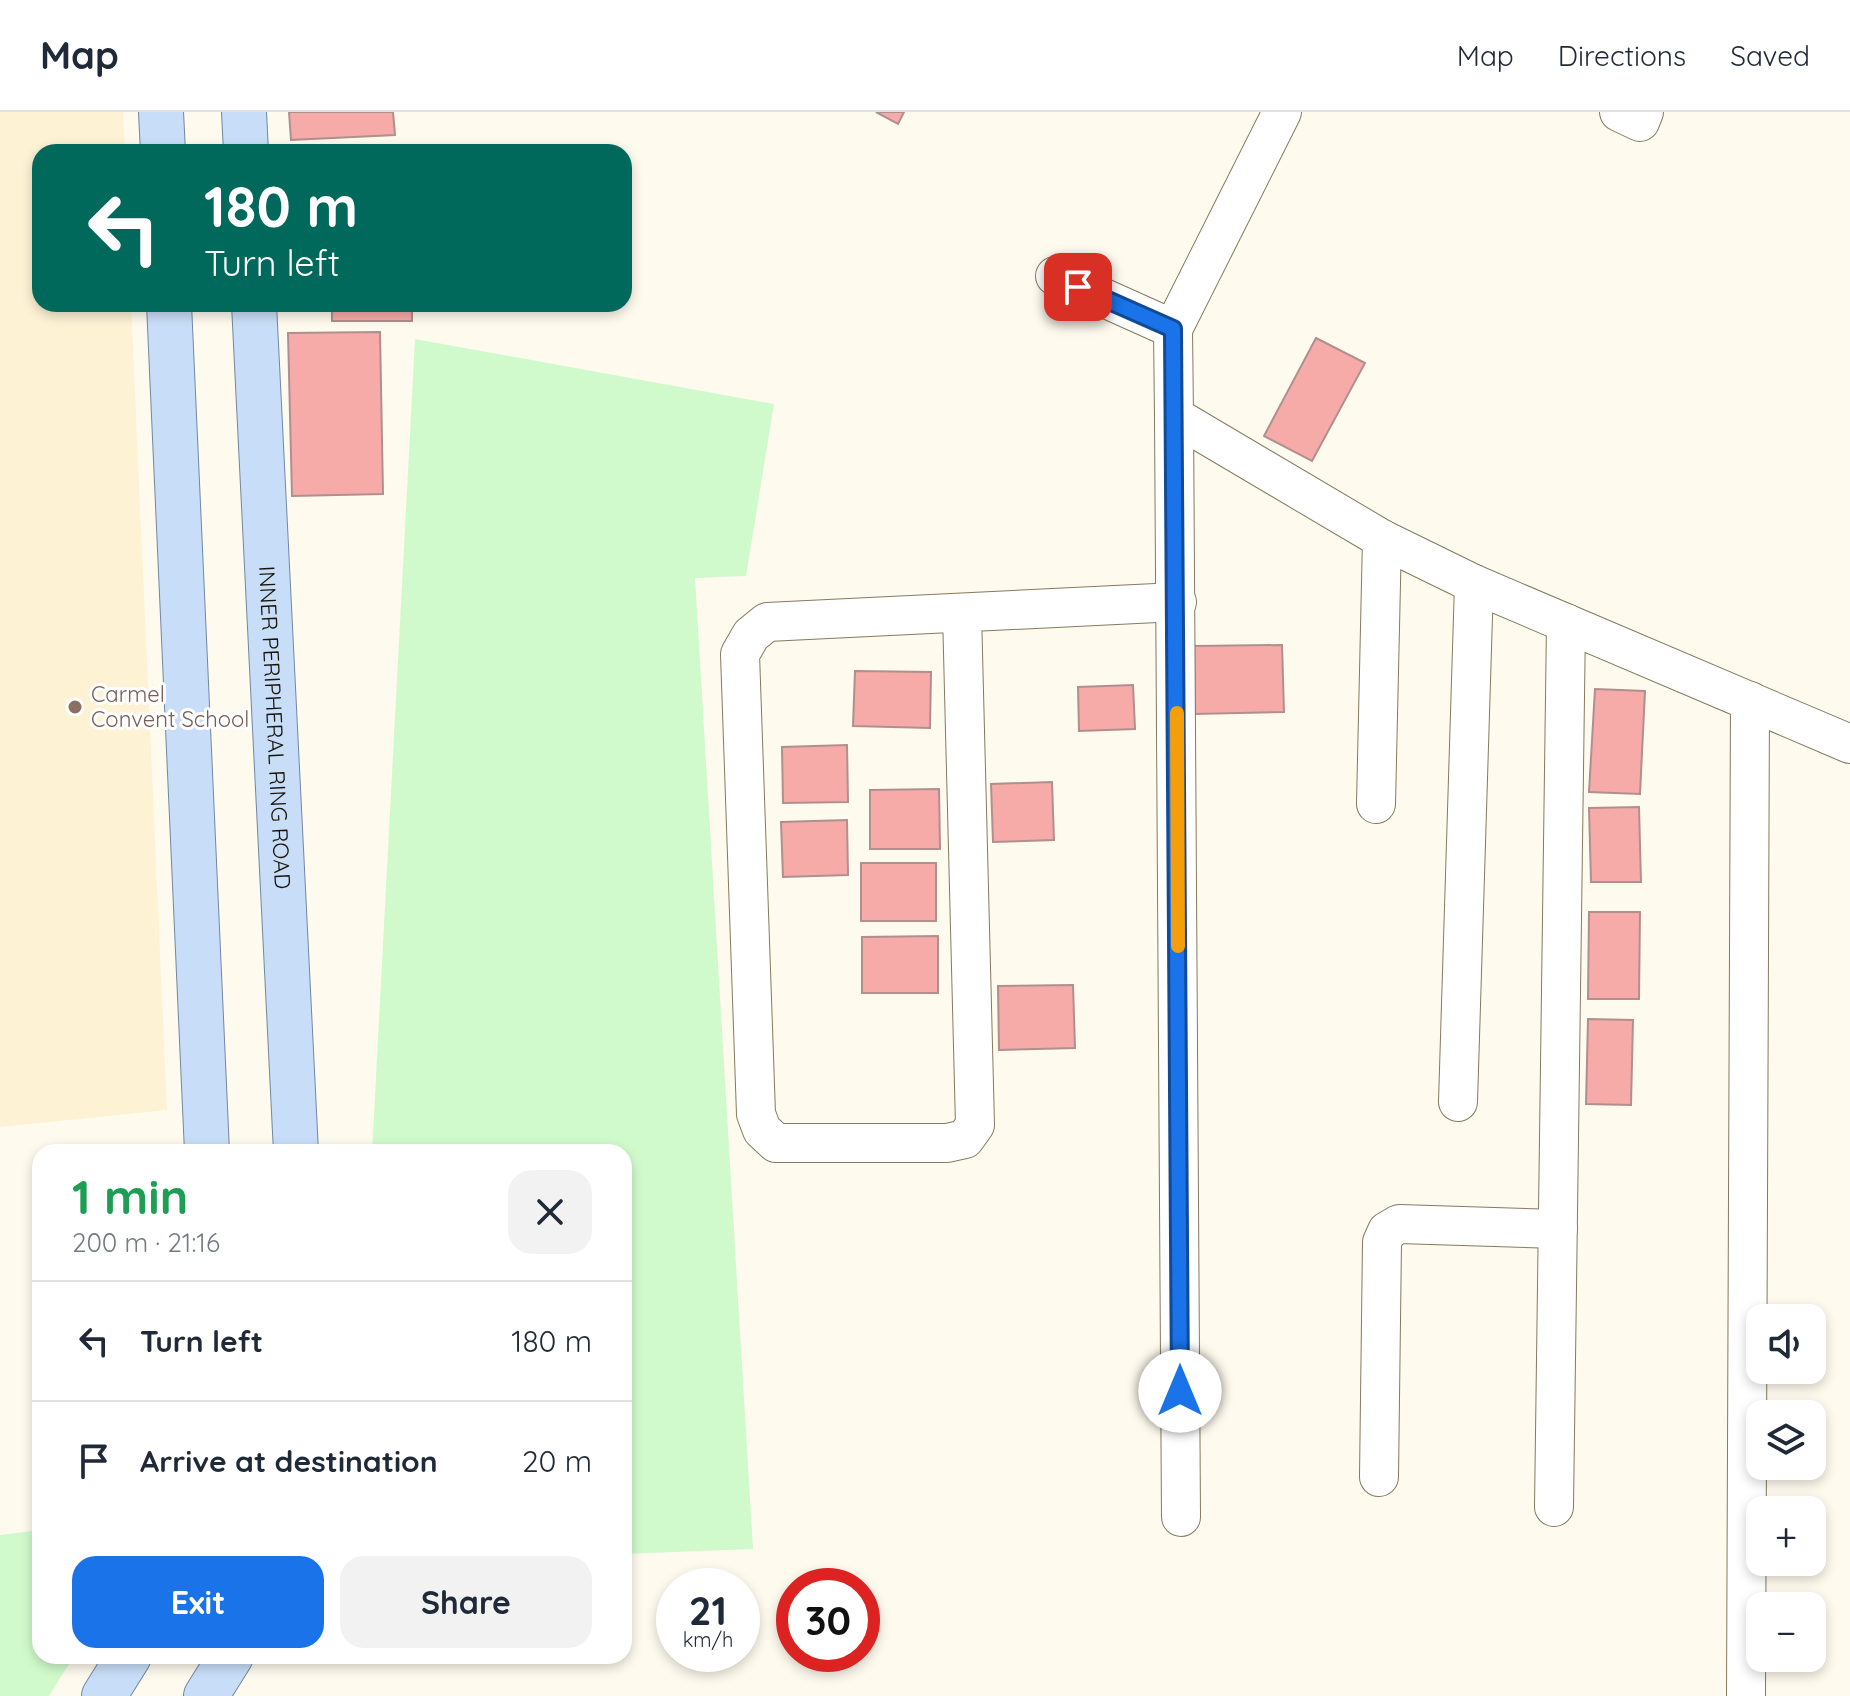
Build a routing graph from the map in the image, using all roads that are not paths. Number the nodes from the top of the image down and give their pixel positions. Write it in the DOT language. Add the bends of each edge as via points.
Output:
graph roads {
  1 [pos="161,112"];
  2 [pos="244,112"];
  3 [pos="1282,112"];
  4 [pos="1619,112"];
  5 [pos="1644,112"];
  6 [pos="163,144"];
  7 [pos="246,144"];
  8 [pos="1055,276"];
  9 [pos="169,312"];
  10 [pos="254,312"];
  11 [pos="1173,329"];
  12 [pos="1174,416"];
  13 [pos="1382,539"];
  14 [pos="1474,584"];
  15 [pos="1177,602"];
  16 [pos="962,613"];
  17 [pos="1566,623"];
  18 [pos="1750,701"];
  19 [pos="1850,744"];
  20 [pos="1376,804"];
  21 [pos="1458,1102"];
  22 [pos="207,1144"];
  23 [pos="296,1144"];
  24 [pos="1558,1229"];
  25 [pos="1379,1477"];
  26 [pos="1554,1507"];
  27 [pos="1181,1517"];
  28 [pos="124,1664"];
  29 [pos="226,1664"];
  30 [pos="104,1696"];
  31 [pos="206,1696"];
  32 [pos="1746,1696"];
  1 -- 6 [label="main road"];
  2 -- 7 [label="main road"];
  3 -- 11 [label="street"];
  4 -- 5 [label="street" via="1640,122"];
  8 -- 11 [label="street"];
  9 -- 22 [label="main road"];
  10 -- 23 [label="main road, INNER PERIPHERAL RING ROAD"];
  11 -- 12 [label="street"];
  12 -- 13 [label="street"];
  12 -- 15 [label="street"];
  13 -- 14 [label="street"];
  13 -- 20 [label="street"];
  14 -- 17 [label="street"];
  14 -- 21 [label="street"];
  15 -- 16 [label="street"];
  15 -- 27 [label="street"];
  16 -- 16 [label="street" via="975,1125 965,1139 947,1143 776,1143 762,1130 756,1114 740,654 767,622"];
  17 -- 18 [label="street"];
  17 -- 24 [label="street"];
  18 -- 19 [label="street"];
  18 -- 32 [label="street"];
  24 -- 25 [label="street" via="1399,1224 1387,1231 1382,1242"];
  24 -- 26 [label="street"];
  28 -- 30 [label="main road"];
  29 -- 31 [label="main road"];
}
